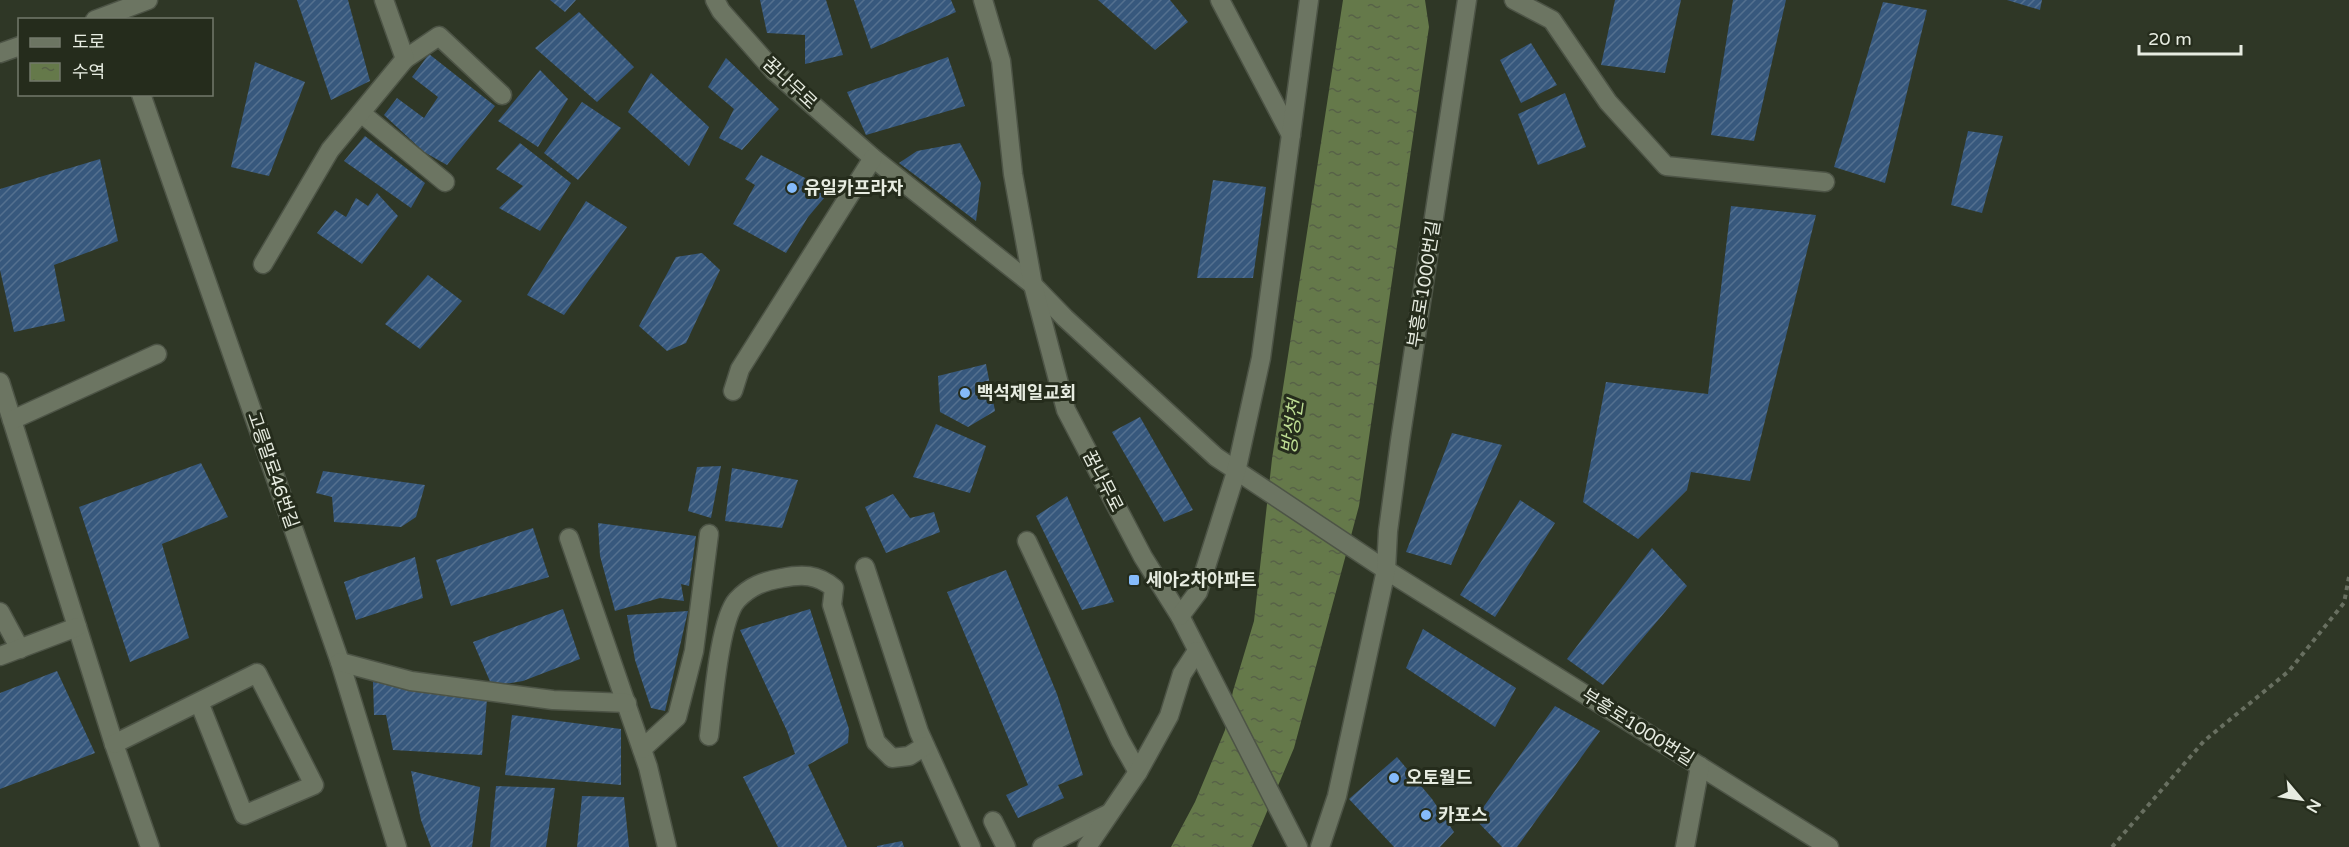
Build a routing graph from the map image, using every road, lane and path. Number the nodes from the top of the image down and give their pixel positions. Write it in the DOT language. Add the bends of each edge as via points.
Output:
graph roads {
  1 [pos="148,0"];
  2 [pos="384,0"];
  3 [pos="715,0"];
  4 [pos="983,0"];
  5 [pos="1220,0"];
  6 [pos="1309,0"];
  7 [pos="1467,0"];
  8 [pos="1514,0"];
  9 [pos="114,16"];
  10 [pos="18,47"];
  11 [pos="0,53"];
  12 [pos="405,59"];
  13 [pos="502,95"];
  14 [pos="142,96"];
  15 [pos="361,113"];
  16 [pos="1291,135"];
  17 [pos="873,158"];
  18 [pos="446,182"];
  19 [pos="1825,182"];
  20 [pos="263,264"];
  21 [pos="1033,285"];
  22 [pos="158,354"];
  23 [pos="0,382"];
  24 [pos="734,391"];
  25 [pos="12,420"];
  26 [pos="1236,472"];
  27 [pos="710,534"];
  28 [pos="569,538"];
  29 [pos="1027,540"];
  30 [pos="1360,552"];
  31 [pos="865,567"];
  32 [pos="1386,570"];
  33 [pos="2349,577"];
  34 [pos="0,612"];
  35 [pos="1180,616"];
  36 [pos="77,627"];
  37 [pos="20,649"];
  38 [pos="0,656"];
  39 [pos="1200,658"];
  40 [pos="340,662"];
  41 [pos="199,702"];
  42 [pos="627,703"];
  43 [pos="709,736"];
  44 [pos="114,744"];
  45 [pos="926,746"];
  46 [pos="642,749"];
  47 [pos="1700,766"];
  48 [pos="1138,772"];
  49 [pos="1111,813"];
  50 [pos="993,821"];
  51 [pos="150,847"];
  52 [pos="397,847"];
  53 [pos="667,847"];
  54 [pos="971,847"];
  55 [pos="1006,847"];
  56 [pos="1042,847"];
  57 [pos="1087,847"];
  58 [pos="1298,847"];
  59 [pos="1320,847"];
  60 [pos="1685,847"];
  61 [pos="1829,847"];
  62 [pos="2112,847"];
  1 -- 9 [label="street"];
  2 -- 12 [label="street"];
  3 -- 17 [label="street, 꿈나무로" via="774,71"];
  4 -- 21 [label="street, 꿈나무로" via="1001,61 1013,174"];
  5 -- 16 [label="street"];
  6 -- 16 [label="street"];
  7 -- 32 [label="street, 부흥로1000번길" via="1400,441"];
  8 -- 19 [label="street" via="1552,20 1608,102 1666,166"];
  10 -- 11 [label="street"];
  12 -- 13 [label="street" via="439,36"];
  12 -- 15 [label="street"];
  14 -- 40 [label="street, 고릉말로46번길"];
  15 -- 18 [label="street"];
  15 -- 20 [label="street" via="330,150"];
  16 -- 26 [label="street" via="1262,358"];
  17 -- 21 [label="street, 꿈나무로"];
  17 -- 24 [label="street" via="740,369"];
  21 -- 26 [label="street, 꿈나무로"];
  21 -- 35 [label="street, 꿈나무로" via="1066,410 1143,557"];
  22 -- 25 [label="street"];
  23 -- 25 [label="street"];
  25 -- 36 [label="street"];
  26 -- 30 [label="street, 꿈나무로"];
  26 -- 35 [label="street" via="1198,592"];
  27 -- 46 [label="street" via="694,651 677,717"];
  28 -- 42 [label="street"];
  29 -- 48 [label="street" via="1119,740"];
  30 -- 32 [label="street, 부흥로1000번길"];
  31 -- 45 [label="street"];
  32 -- 47 [label="street, 부흥로1000번길"];
  32 -- 59 [label="street" via="1337,796"];
  33 -- 62 [label="path" via="2344,603 2289,671 2204,741"];
  34 -- 37 [label="street"];
  35 -- 39 [label="street, 꿈나무로"];
  36 -- 37 [label="street"];
  36 -- 44 [label="street"];
  37 -- 38 [label="street"];
  39 -- 48 [label="street" via="1182,674 1169,716"];
  39 -- 58 [label="street, 꿈나무로"];
  40 -- 42 [label="street" via="411,681 553,700"];
  40 -- 52 [label="street, 고릉말로46번길"];
  41 -- 41 [label="street" via="257,673 314,785 244,815"];
  41 -- 44 [label="street"];
  42 -- 46 [label="street"];
  43 -- 45 [label="street" via="722,643 736,601 761,581 803,574 824,580 834,588 832,605 876,742 892,758 909,756"];
  44 -- 51 [label="street"];
  45 -- 54 [label="street"];
  46 -- 53 [label="street"];
  47 -- 60 [label="street"];
  47 -- 61 [label="street, 부흥로1000번길"];
  48 -- 49 [label="street"];
  49 -- 56 [label="street"];
  49 -- 57 [label="street"];
  50 -- 55 [label="street"];
}
